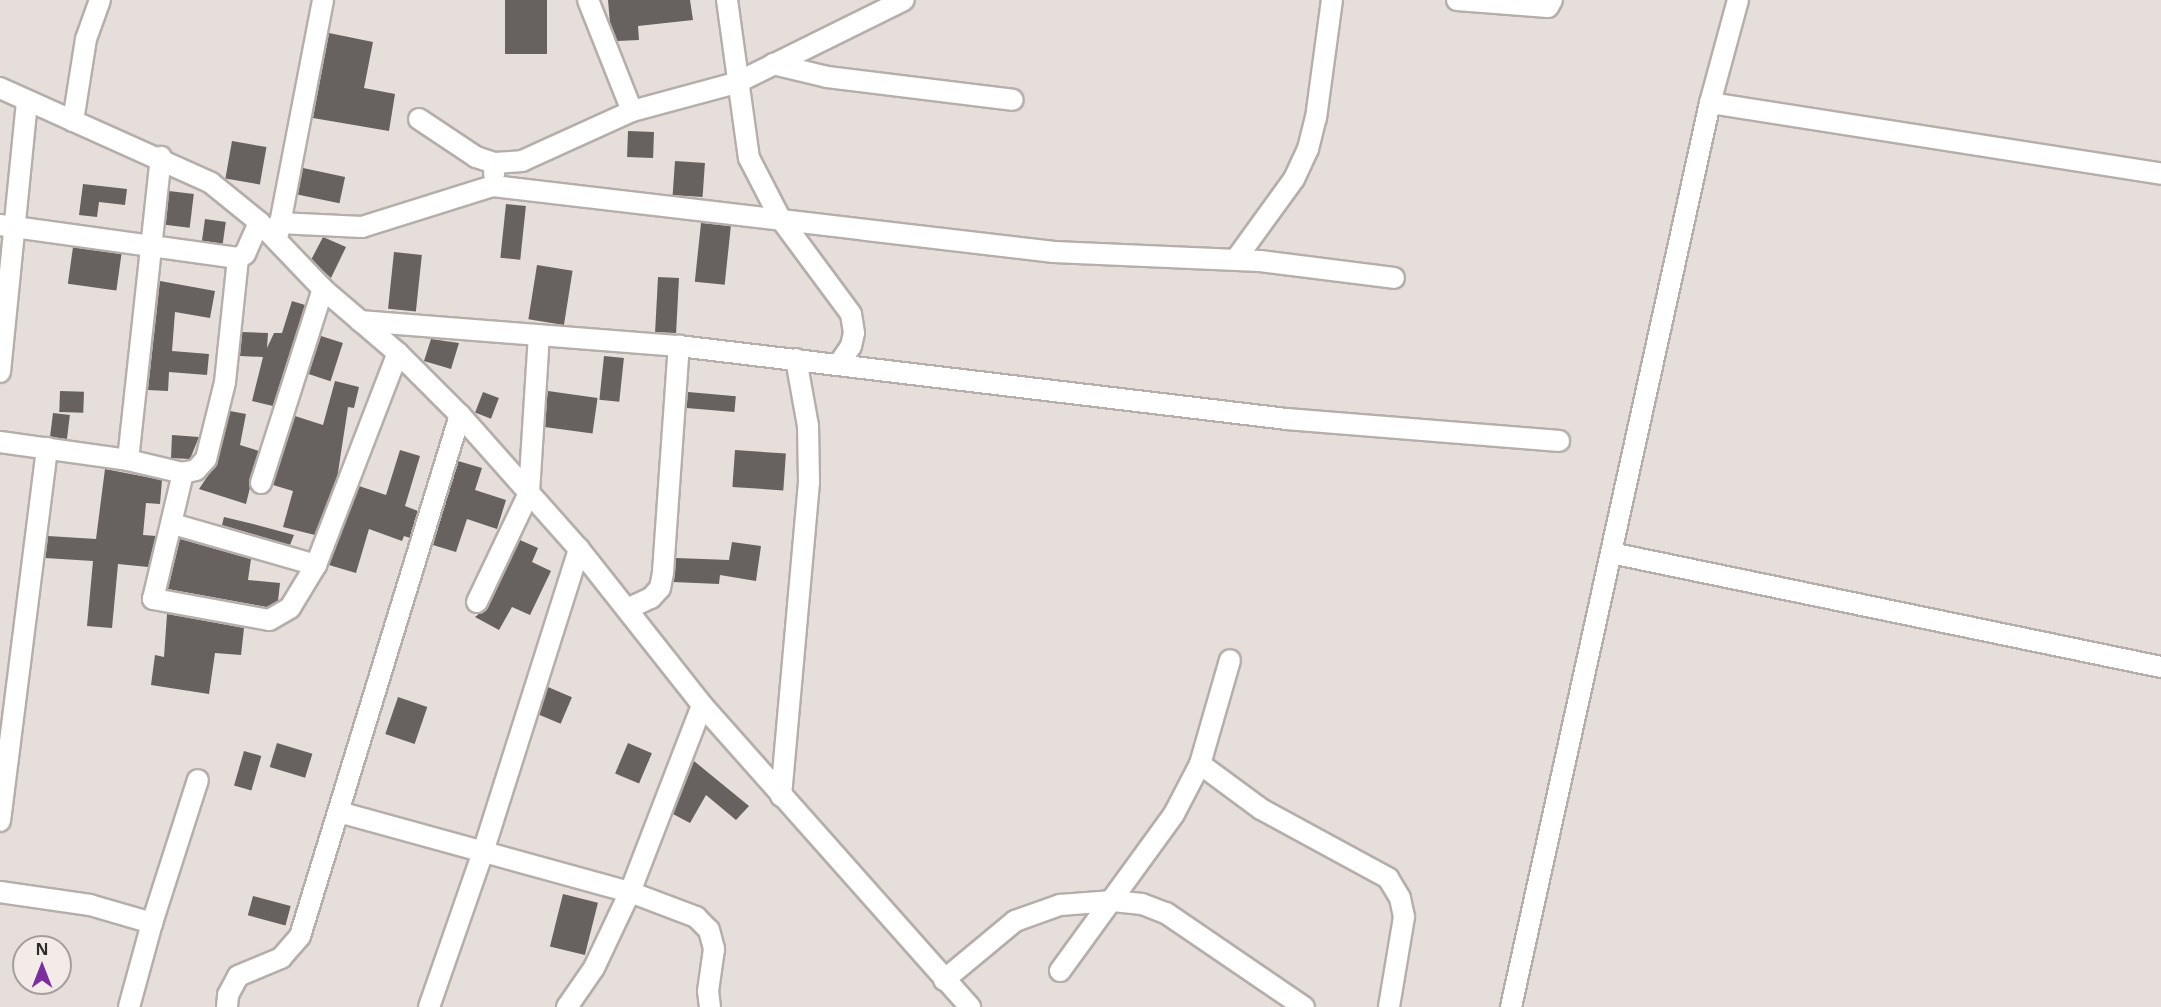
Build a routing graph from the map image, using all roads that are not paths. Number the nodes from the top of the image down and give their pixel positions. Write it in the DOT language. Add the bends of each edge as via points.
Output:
graph roads {
  1 [pos="100,0"];
  2 [pos="323,0"];
  3 [pos="588,0"];
  4 [pos="727,0"];
  5 [pos="904,0"];
  6 [pos="1332,0"];
  7 [pos="1457,0"];
  8 [pos="1552,0"];
  9 [pos="1738,0"];
  10 [pos="773,64"];
  11 [pos="736,82"];
  12 [pos="0,88"];
  13 [pos="1012,100"];
  14 [pos="27,103"];
  15 [pos="1710,103"];
  16 [pos="632,111"];
  17 [pos="419,119"];
  18 [pos="73,121"];
  19 [pos="161,157"];
  20 [pos="495,163"];
  21 [pos="2161,174"];
  22 [pos="493,186"];
  23 [pos="780,218"];
  24 [pos="259,222"];
  25 [pos="279,223"];
  26 [pos="7,226"];
  27 [pos="277,243"];
  28 [pos="153,245"];
  29 [pos="238,258"];
  30 [pos="1236,259"];
  31 [pos="1394,278"];
  32 [pos="324,289"];
  33 [pos="360,321"];
  34 [pos="538,336"];
  35 [pos="679,346"];
  36 [pos="398,353"];
  37 [pos="796,359"];
  38 [pos="838,365"];
  39 [pos="0,372"];
  40 [pos="460,415"];
  41 [pos="1558,441"];
  42 [pos="0,442"];
  43 [pos="47,448"];
  44 [pos="128,460"];
  45 [pos="183,472"];
  46 [pos="261,483"];
  47 [pos="530,493"];
  48 [pos="173,524"];
  49 [pos="579,549"];
  50 [pos="1611,553"];
  51 [pos="316,565"];
  52 [pos="477,602"];
  53 [pos="627,609"];
  54 [pos="1230,660"];
  55 [pos="2161,667"];
  56 [pos="702,705"];
  57 [pos="1200,765"];
  58 [pos="198,780"];
  59 [pos="781,796"];
  60 [pos="339,812"];
  61 [pos="0,821"];
  62 [pos="483,852"];
  63 [pos="0,892"];
  64 [pos="630,892"];
  65 [pos="1113,901"];
  66 [pos="152,923"];
  67 [pos="1059,971"];
  68 [pos="944,980"];
  69 [pos="129,1007"];
  70 [pos="226,1007"];
  71 [pos="429,1007"];
  72 [pos="567,1007"];
  73 [pos="710,1007"];
  74 [pos="970,1007"];
  75 [pos="1304,1007"];
  76 [pos="1389,1007"];
  77 [pos="1511,1007"];
  1 -- 18 [label="street" via="87,39"];
  2 -- 25 [label="street"];
  3 -- 16 [label="street"];
  4 -- 11 [label="street"];
  5 -- 10 [label="street"];
  6 -- 30 [label="street" via="1308,149 1294,179"];
  7 -- 8 [label="street" via="1548,7"];
  9 -- 15 [label="street"];
  10 -- 11 [label="street"];
  10 -- 13 [label="street" via="827,77"];
  11 -- 16 [label="street"];
  11 -- 23 [label="street" via="749,158"];
  12 -- 14 [label="street"];
  14 -- 18 [label="street"];
  14 -- 26 [label="street"];
  15 -- 21 [label="street"];
  15 -- 50 [label="street"];
  16 -- 20 [label="street" via="522,161"];
  17 -- 20 [label="street" via="476,157"];
  18 -- 19 [label="street"];
  19 -- 24 [label="street" via="211,183"];
  19 -- 28 [label="street"];
  20 -- 22 [label="street"];
  22 -- 23 [label="street"];
  22 -- 25 [label="street" via="362,227"];
  23 -- 30 [label="street" via="1054,252"];
  23 -- 38 [label="street" via="848,306 854,333"];
  24 -- 27 [label="street"];
  24 -- 29 [label="street" via="245,254"];
  25 -- 27 [label="street"];
  26 -- 28 [label="street"];
  26 -- 39 [label="street"];
  27 -- 32 [label="street"];
  28 -- 29 [label="street"];
  28 -- 44 [label="street"];
  29 -- 45 [label="street" via="225,382 206,459 196,470"];
  30 -- 31 [label="street"];
  32 -- 33 [label="street"];
  32 -- 46 [label="street"];
  33 -- 34 [label="street"];
  33 -- 36 [label="street"];
  34 -- 35 [label="street"];
  34 -- 47 [label="street"];
  35 -- 37 [label="street"];
  35 -- 53 [label="street" via="662,580 651,598"];
  36 -- 40 [label="street"];
  36 -- 51 [label="street"];
  37 -- 38 [label="street"];
  37 -- 59 [label="street" via="808,426 809,482"];
  38 -- 41 [label="street" via="1287,419"];
  40 -- 47 [label="street"];
  40 -- 60 [label="street"];
  42 -- 43 [label="street"];
  43 -- 44 [label="street"];
  43 -- 61 [label="street"];
  44 -- 45 [label="street"];
  45 -- 48 [label="street"];
  47 -- 49 [label="street"];
  47 -- 52 [label="street"];
  48 -- 51 [label="street"];
  48 -- 51 [label="street" via="153,599 269,620 290,608"];
  49 -- 53 [label="street"];
  49 -- 62 [label="street"];
  50 -- 55 [label="street"];
  50 -- 77 [label="street"];
  53 -- 56 [label="street"];
  54 -- 57 [label="street" via="1216,720"];
  56 -- 59 [label="street"];
  56 -- 64 [label="street"];
  57 -- 65 [label="street" via="1174,814"];
  57 -- 76 [label="street" via="1261,809 1388,878 1400,898 1404,917"];
  58 -- 66 [label="street"];
  59 -- 68 [label="street"];
  60 -- 62 [label="street"];
  60 -- 70 [label="street" via="300,936 281,958 238,976"];
  62 -- 64 [label="street"];
  62 -- 71 [label="street"];
  63 -- 66 [label="street" via="90,905"];
  64 -- 72 [label="street" via="594,968"];
  64 -- 73 [label="street" via="696,917 709,930 714,950 708,991"];
  65 -- 67 [label="street"];
  65 -- 68 [label="street" via="1059,905 1015,921"];
  65 -- 75 [label="street" via="1142,904 1166,913"];
  66 -- 69 [label="street"];
  68 -- 74 [label="street"];
}
